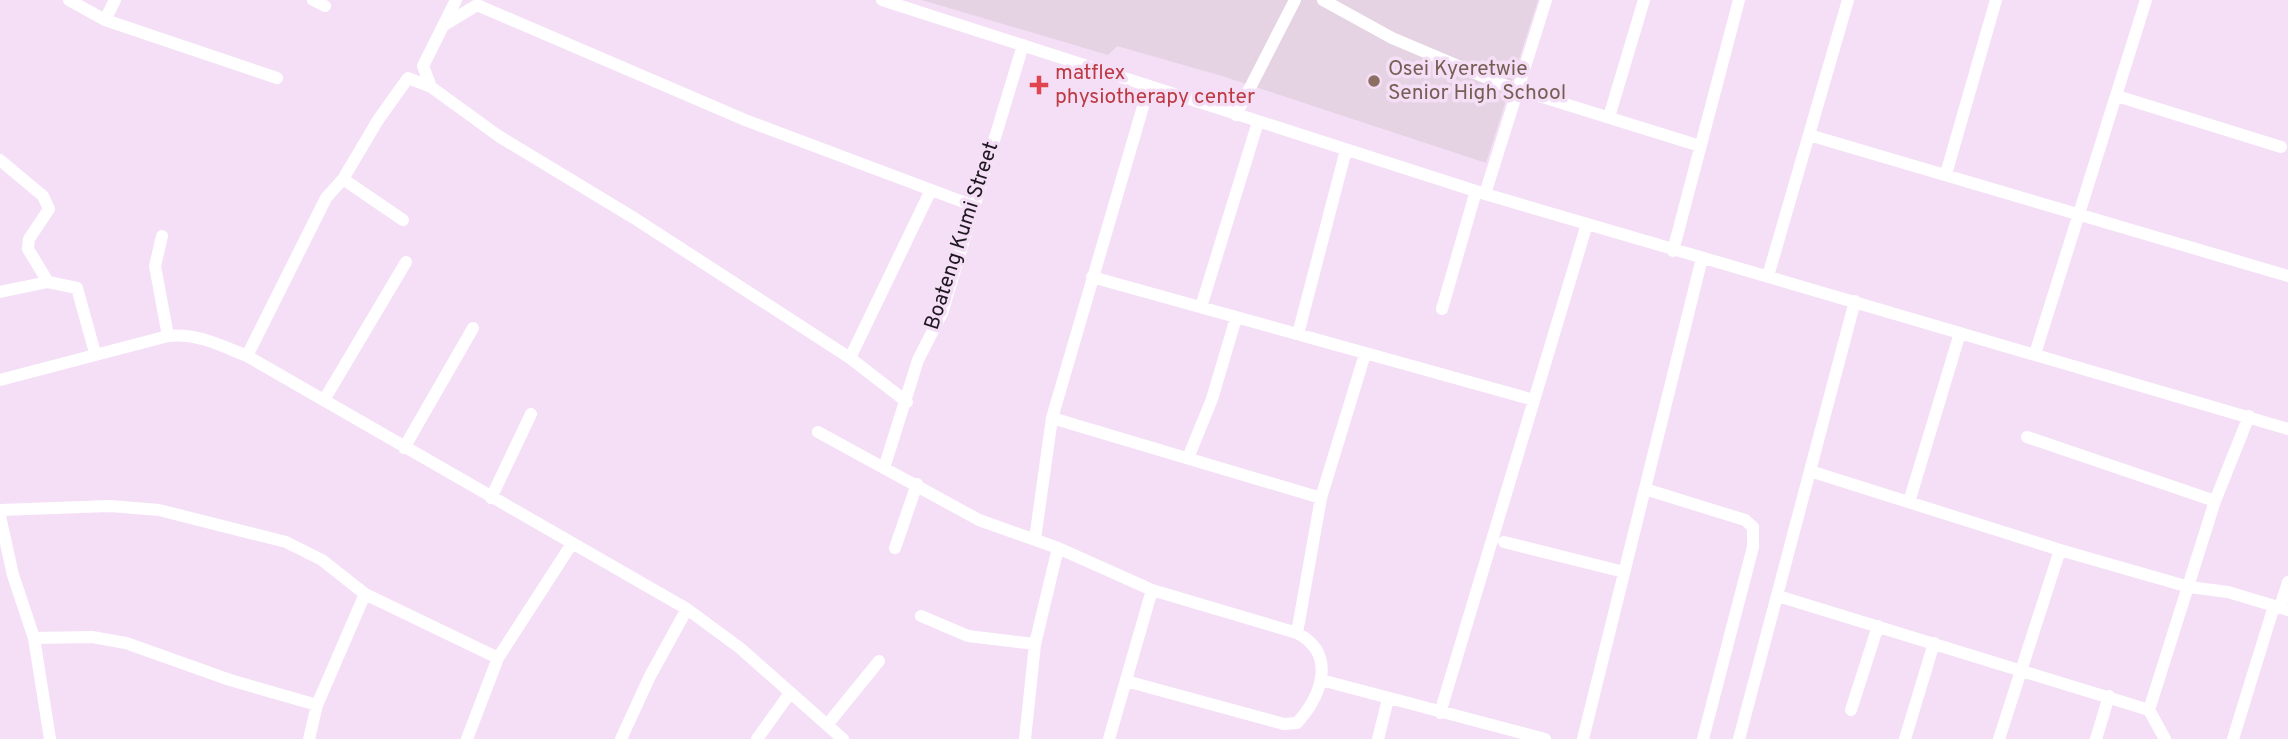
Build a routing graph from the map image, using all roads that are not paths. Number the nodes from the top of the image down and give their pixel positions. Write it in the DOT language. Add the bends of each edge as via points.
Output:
graph roads {
  1 [pos="69,0"];
  2 [pos="115,0"];
  3 [pos="456,0"];
  4 [pos="882,0"];
  5 [pos="1295,0"];
  6 [pos="1323,0"];
  7 [pos="1546,0"];
  8 [pos="1644,0"];
  9 [pos="1739,0"];
  10 [pos="1848,0"];
  11 [pos="1996,0"];
  12 [pos="2146,0"];
  13 [pos="477,2"];
  14 [pos="105,20"];
  15 [pos="444,24"];
  16 [pos="1023,45"];
  17 [pos="277,78"];
  18 [pos="1149,86"];
  19 [pos="431,87"];
  20 [pos="1519,88"];
  21 [pos="2117,96"];
  22 [pos="1236,115"];
  23 [pos="1609,117"];
  24 [pos="1258,122"];
  25 [pos="1809,135"];
  26 [pos="1700,146"];
  27 [pos="2281,147"];
  28 [pos="1346,150"];
  29 [pos="0,160"];
  30 [pos="1946,174"];
  31 [pos="343,179"];
  32 [pos="930,192"];
  33 [pos="1480,192"];
  34 [pos="974,206"];
  35 [pos="2077,216"];
  36 [pos="404,220"];
  37 [pos="1587,224"];
  38 [pos="162,236"];
  39 [pos="1673,251"];
  40 [pos="1702,258"];
  41 [pos="406,262"];
  42 [pos="1768,276"];
  43 [pos="2288,276"];
  44 [pos="1092,277"];
  45 [pos="48,282"];
  46 [pos="0,292"];
  47 [pos="1855,302"];
  48 [pos="1201,307"];
  49 [pos="1442,309"];
  50 [pos="1236,318"];
  51 [pos="473,328"];
  52 [pos="1960,333"];
  53 [pos="1298,334"];
  54 [pos="168,336"];
  55 [pos="95,353"];
  56 [pos="2035,354"];
  57 [pos="1365,355"];
  58 [pos="247,356"];
  59 [pos="850,358"];
  60 [pos="0,380"];
  61 [pos="324,400"];
  62 [pos="1534,400"];
  63 [pos="907,402"];
  64 [pos="531,414"];
  65 [pos="2249,416"];
  66 [pos="1052,418"];
  67 [pos="2288,429"];
  68 [pos="818,432"];
  69 [pos="2027,438"];
  70 [pos="404,447"];
  71 [pos="1188,458"];
  72 [pos="885,466"];
  73 [pos="1810,471"];
  74 [pos="917,484"];
  75 [pos="1645,489"];
  76 [pos="491,498"];
  77 [pos="1321,498"];
  78 [pos="2215,501"];
  79 [pos="1909,502"];
  80 [pos="0,510"];
  81 [pos="0,516"];
  82 [pos="1035,539"];
  83 [pos="1504,542"];
  84 [pos="571,545"];
  85 [pos="895,548"];
  86 [pos="1058,548"];
  87 [pos="2060,550"];
  88 [pos="1624,572"];
  89 [pos="2288,582"];
  90 [pos="2189,587"];
  91 [pos="1152,590"];
  92 [pos="365,594"];
  93 [pos="1777,596"];
  94 [pos="2281,607"];
  95 [pos="687,609"];
  96 [pos="921,616"];
  97 [pos="1878,626"];
  98 [pos="1297,633"];
  99 [pos="34,638"];
  100 [pos="1934,643"];
  101 [pos="1035,644"];
  102 [pos="498,658"];
  103 [pos="879,661"];
  104 [pos="2020,669"];
  105 [pos="1321,680"];
  106 [pos="1126,681"];
  107 [pos="790,693"];
  108 [pos="2109,696"];
  109 [pos="1388,699"];
  110 [pos="317,705"];
  111 [pos="1852,710"];
  112 [pos="2149,710"];
  113 [pos="1440,713"];
  114 [pos="827,724"];
  115 [pos="50,739"];
  116 [pos="309,739"];
  117 [pos="467,739"];
  118 [pos="621,739"];
  119 [pos="757,739"];
  120 [pos="843,739"];
  121 [pos="1025,739"];
  122 [pos="1109,739"];
  123 [pos="1378,739"];
  124 [pos="1545,739"];
  125 [pos="1583,739"];
  126 [pos="1703,739"];
  127 [pos="1739,739"];
  128 [pos="1905,739"];
  129 [pos="1999,739"];
  130 [pos="2096,739"];
  131 [pos="2165,739"];
  132 [pos="2233,739"];
  1 -- 14 [label="street"];
  2 -- 14 [label="street"];
  3 -- 15 [label="street"];
  4 -- 16 [label="street"];
  5 -- 22 [label="street"];
  6 -- 20 [label="street" via="1425,53"];
  7 -- 20 [label="street"];
  8 -- 23 [label="street"];
  9 -- 26 [label="street"];
  10 -- 25 [label="street"];
  11 -- 30 [label="street"];
  12 -- 21 [label="street"];
  13 -- 15 [label="street"];
  13 -- 32 [label="street" via="745,120"];
  14 -- 17 [label="street"];
  15 -- 19 [label="street" via="423,66"];
  16 -- 18 [label="street"];
  16 -- 34 [label="street, Boateng Kumi Street"];
  18 -- 22 [label="street"];
  18 -- 44 [label="street"];
  19 -- 31 [label="street" via="408,78 401,85"];
  19 -- 59 [label="street" via="500,137"];
  20 -- 23 [label="street"];
  20 -- 33 [label="street"];
  21 -- 27 [label="street"];
  21 -- 35 [label="street"];
  22 -- 24 [label="street"];
  23 -- 26 [label="street"];
  24 -- 28 [label="street"];
  24 -- 48 [label="street"];
  25 -- 30 [label="street"];
  25 -- 42 [label="street"];
  26 -- 39 [label="street"];
  28 -- 33 [label="street"];
  28 -- 53 [label="street"];
  29 -- 45 [label="street" via="43,197 48,209 29,239 28,249"];
  30 -- 35 [label="street"];
  31 -- 36 [label="street"];
  31 -- 58 [label="street" via="326,198"];
  32 -- 34 [label="street"];
  32 -- 59 [label="street"];
  33 -- 37 [label="street"];
  33 -- 49 [label="street"];
  34 -- 63 [label="street, Boateng Kumi Street" via="942,313 918,360"];
  35 -- 43 [label="street"];
  35 -- 56 [label="street"];
  37 -- 39 [label="street"];
  37 -- 62 [label="street"];
  38 -- 54 [label="street" via="155,266"];
  39 -- 40 [label="street"];
  40 -- 42 [label="street"];
  40 -- 75 [label="street"];
  41 -- 61 [label="street"];
  42 -- 47 [label="street"];
  44 -- 48 [label="street"];
  44 -- 66 [label="street"];
  45 -- 46 [label="street"];
  45 -- 55 [label="street" via="77,288"];
  47 -- 52 [label="street"];
  47 -- 73 [label="street"];
  48 -- 50 [label="street"];
  50 -- 53 [label="street"];
  50 -- 71 [label="street" via="1212,399"];
  51 -- 70 [label="street"];
  52 -- 56 [label="street"];
  52 -- 79 [label="street"];
  53 -- 57 [label="street"];
  54 -- 55 [label="street"];
  54 -- 58 [label="street" via="206,339"];
  55 -- 60 [label="street"];
  56 -- 65 [label="street"];
  57 -- 62 [label="street"];
  57 -- 77 [label="street"];
  58 -- 61 [label="street"];
  59 -- 63 [label="street"];
  61 -- 70 [label="street"];
  62 -- 113 [label="street"];
  63 -- 72 [label="street, Boateng Kumi Street"];
  64 -- 76 [label="street"];
  65 -- 67 [label="street"];
  65 -- 78 [label="street"];
  66 -- 71 [label="street"];
  66 -- 82 [label="street"];
  68 -- 72 [label="street"];
  69 -- 78 [label="street"];
  70 -- 76 [label="street"];
  71 -- 77 [label="street"];
  72 -- 74 [label="street"];
  73 -- 79 [label="street"];
  73 -- 93 [label="street"];
  74 -- 82 [label="street" via="979,520"];
  74 -- 85 [label="street"];
  75 -- 88 [label="street"];
  75 -- 126 [label="street" via="1745,520 1753,527 1753,547"];
  76 -- 84 [label="street"];
  77 -- 98 [label="street"];
  78 -- 90 [label="street"];
  79 -- 87 [label="street"];
  80 -- 92 [label="street" via="110,506 195,518 286,542 322,561"];
  81 -- 99 [label="street"];
  82 -- 86 [label="street"];
  83 -- 88 [label="street"];
  84 -- 95 [label="street"];
  84 -- 102 [label="street"];
  86 -- 91 [label="street"];
  86 -- 101 [label="street"];
  87 -- 90 [label="street"];
  87 -- 104 [label="street"];
  88 -- 125 [label="street"];
  89 -- 94 [label="street"];
  90 -- 94 [label="street"];
  90 -- 112 [label="street"];
  91 -- 98 [label="street"];
  91 -- 106 [label="street"];
  92 -- 102 [label="street"];
  92 -- 110 [label="street"];
  93 -- 97 [label="street"];
  93 -- 127 [label="street"];
  94 -- 132 [label="street"];
  95 -- 107 [label="street"];
  95 -- 118 [label="street"];
  96 -- 101 [label="street" via="968,636"];
  97 -- 100 [label="street"];
  97 -- 111 [label="street"];
  98 -- 105 [label="street" via="1311,640 1322,656"];
  99 -- 110 [label="street" via="126,643"];
  99 -- 115 [label="street"];
  100 -- 104 [label="street"];
  100 -- 128 [label="street"];
  101 -- 121 [label="street"];
  102 -- 117 [label="street"];
  103 -- 114 [label="street"];
  104 -- 108 [label="street"];
  104 -- 129 [label="street"];
  105 -- 106 [label="street" via="1309,709 1297,723 1284,724"];
  105 -- 109 [label="street"];
  106 -- 122 [label="street"];
  107 -- 114 [label="street"];
  107 -- 119 [label="street"];
  108 -- 112 [label="street"];
  108 -- 130 [label="street"];
  109 -- 113 [label="street"];
  109 -- 123 [label="street"];
  110 -- 116 [label="street"];
  112 -- 131 [label="street"];
  113 -- 124 [label="street"];
  114 -- 120 [label="street"];
}
